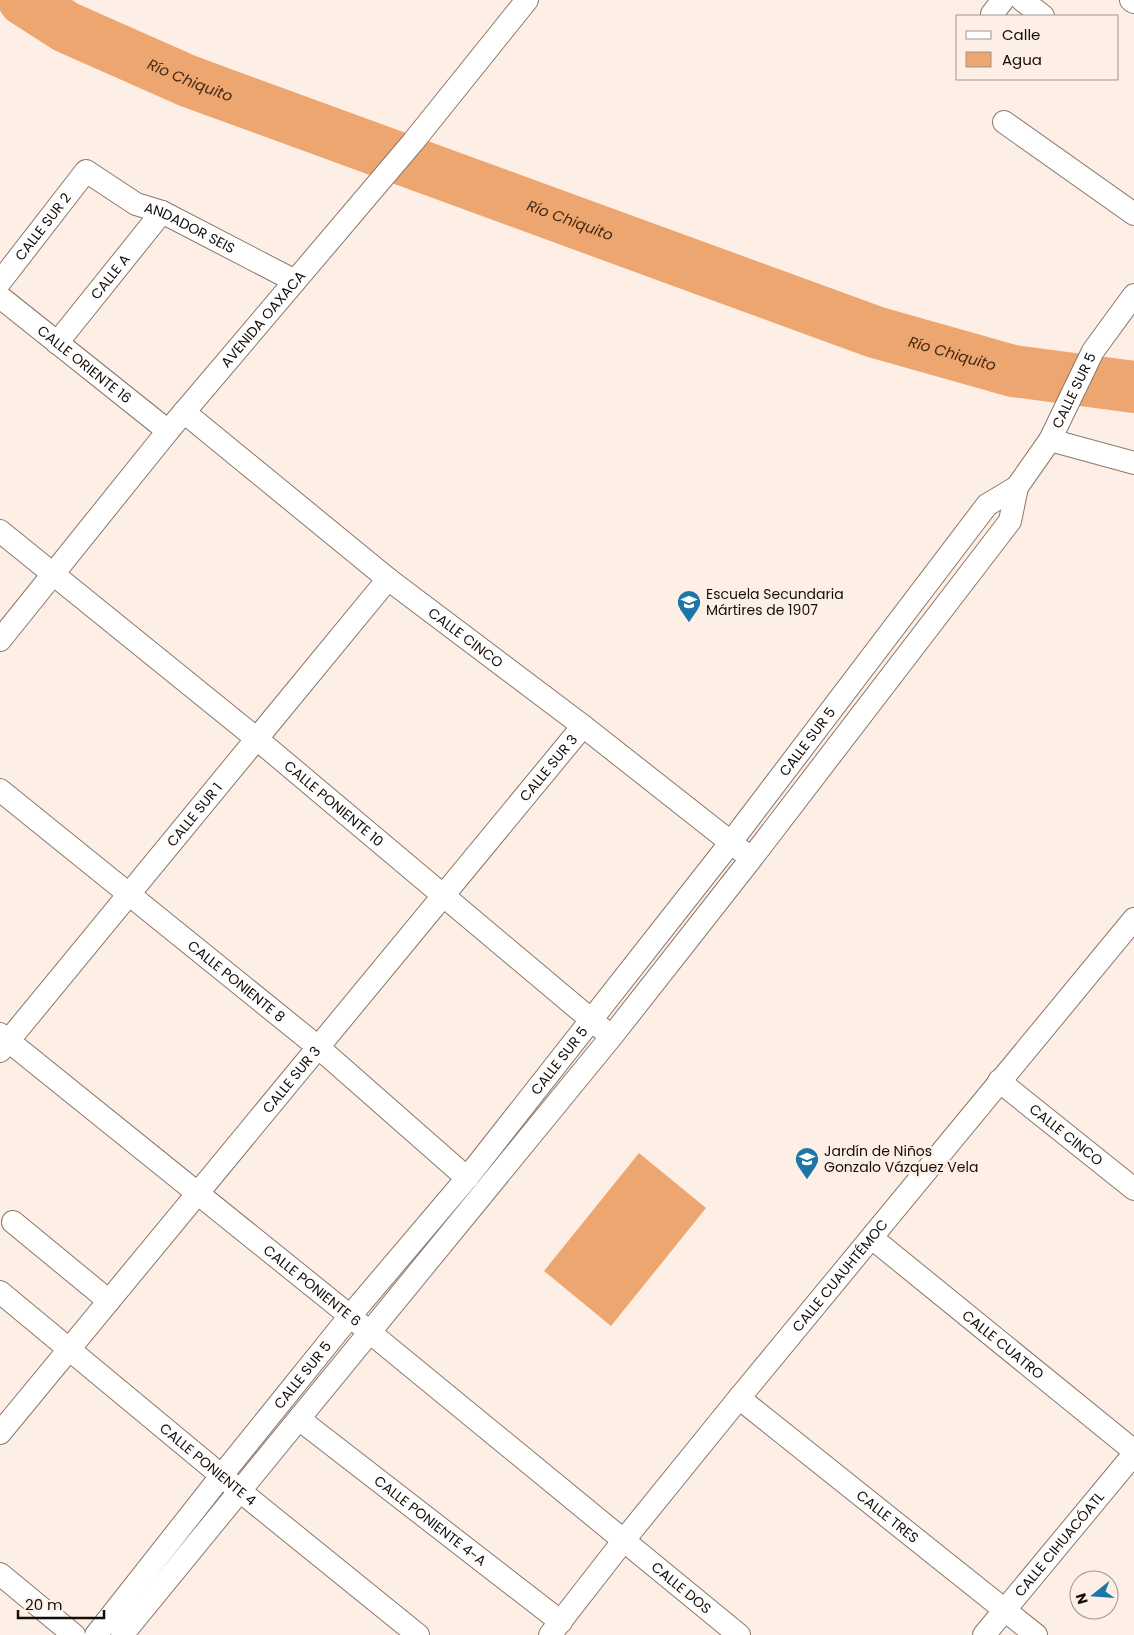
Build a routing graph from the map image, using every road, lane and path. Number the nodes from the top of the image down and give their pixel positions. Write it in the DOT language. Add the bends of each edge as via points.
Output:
graph roads {
  1 [pos="527,0"];
  2 [pos="1022,0"];
  3 [pos="1131,0"];
  4 [pos="1134,2"];
  5 [pos="1042,15"];
  6 [pos="1004,122"];
  7 [pos="86,171"];
  8 [pos="162,212"];
  9 [pos="1134,214"];
  10 [pos="295,281"];
  11 [pos="0,282"];
  12 [pos="1134,295"];
  13 [pos="0,297"];
  14 [pos="57,342"];
  15 [pos="184,412"];
  16 [pos="168,431"];
  17 [pos="1054,431"];
  18 [pos="1134,463"];
  19 [pos="1017,487"];
  20 [pos="0,531"];
  21 [pos="54,574"];
  22 [pos="388,579"];
  23 [pos="0,640"];
  24 [pos="583,726"];
  25 [pos="257,739"];
  26 [pos="0,790"];
  27 [pos="731,842"];
  28 [pos="751,859"];
  29 [pos="129,895"];
  30 [pos="443,895"];
  31 [pos="1134,920"];
  32 [pos="591,1019"];
  33 [pos="612,1036"];
  34 [pos="3,1042"];
  35 [pos="318,1047"];
  36 [pos="999,1081"];
  37 [pos="467,1178"];
  38 [pos="1134,1189"];
  39 [pos="197,1195"];
  40 [pos="13,1222"];
  41 [pos="872,1238"];
  42 [pos="0,1292"];
  43 [pos="109,1301"];
  44 [pos="350,1316"];
  45 [pos="370,1332"];
  46 [pos="70,1349"];
  47 [pos="739,1398"];
  48 [pos="300,1419"];
  49 [pos="1,1430"];
  50 [pos="1134,1453"];
  51 [pos="222,1475"];
  52 [pos="240,1491"];
  53 [pos="624,1540"];
  54 [pos="0,1574"];
  55 [pos="1005,1610"];
  56 [pos="556,1628"];
  57 [pos="74,1635"];
  58 [pos="96,1635"];
  59 [pos="122,1635"];
  60 [pos="418,1635"];
  61 [pos="739,1635"];
  62 [pos="984,1635"];
  63 [pos="1036,1635"];
  1 -- 10 [label="street, AVENIDA OAXACA"];
  2 -- 5 [label="street"];
  3 -- 4 [label="street"];
  6 -- 9 [label="street"];
  7 -- 8 [label="street, ANDADOR SEIS" via="136,204"];
  7 -- 11 [label="street, CALLE SUR 2"];
  8 -- 10 [label="street, ANDADOR SEIS"];
  8 -- 14 [label="street, CALLE A"];
  10 -- 15 [label="street, AVENIDA OAXACA"];
  12 -- 17 [label="street, CALLE SUR 5" via="1094,351"];
  13 -- 14 [label="street, CALLE ORIENTE 16"];
  14 -- 16 [label="street, CALLE ORIENTE 16"];
  15 -- 16 [label="street, AVENIDA OAXACA"];
  15 -- 22 [label="street, CALLE CINCO"];
  16 -- 21 [label="street, AVENIDA OAXACA"];
  17 -- 18 [label="street"];
  17 -- 19 [label="street, CALLE SUR 5"];
  19 -- 27 [label="street, CALLE SUR 5" via="987,505"];
  19 -- 28 [label="street, CALLE SUR 5" via="1010,522"];
  20 -- 21 [label="street, CALLE PONIENTE 10"];
  21 -- 23 [label="street, AVENIDA OAXACA"];
  21 -- 25 [label="street, CALLE PONIENTE 10"];
  22 -- 24 [label="street, CALLE CINCO"];
  22 -- 25 [label="street, CALLE SUR 1"];
  24 -- 27 [label="street, CALLE CINCO"];
  24 -- 30 [label="street, CALLE SUR 3"];
  25 -- 29 [label="street, CALLE SUR 1"];
  25 -- 30 [label="street, CALLE PONIENTE 10"];
  26 -- 29 [label="street, CALLE PONIENTE 8"];
  27 -- 28 [label="street, CALLE CINCO"];
  27 -- 32 [label="street, CALLE SUR 5"];
  28 -- 33 [label="street, CALLE SUR 5"];
  29 -- 34 [label="street, CALLE SUR 1"];
  29 -- 35 [label="street, CALLE PONIENTE 8"];
  30 -- 32 [label="street, CALLE PONIENTE 10"];
  30 -- 35 [label="street, CALLE SUR 3"];
  31 -- 36 [label="street, CALLE CUAUHTÉMOC"];
  32 -- 33 [label="street, CALLE PONIENTE 10"];
  32 -- 37 [label="street, CALLE SUR 5"];
  33 -- 45 [label="street, CALLE SUR 5"];
  34 -- 39 [label="street, CALLE PONIENTE 6"];
  35 -- 37 [label="street, CALLE PONIENTE 8"];
  35 -- 39 [label="street, CALLE SUR 3"];
  36 -- 38 [label="street, CALLE CINCO"];
  36 -- 41 [label="street, CALLE CUAUHTÉMOC"];
  37 -- 44 [label="street, CALLE SUR 5"];
  39 -- 43 [label="street, CALLE SUR 3"];
  39 -- 44 [label="street, CALLE PONIENTE 6"];
  40 -- 43 [label="street"];
  41 -- 47 [label="street, CALLE CUAUHTÉMOC"];
  41 -- 50 [label="street, CALLE CUATRO"];
  42 -- 46 [label="street, CALLE PONIENTE 4"];
  43 -- 46 [label="street, CALLE SUR 3"];
  44 -- 45 [label="street, CALLE PONIENTE 6"];
  44 -- 51 [label="street, CALLE SUR 5"];
  45 -- 48 [label="street, CALLE SUR 5"];
  45 -- 53 [label="street, CALLE PONIENTE 6"];
  46 -- 49 [label="street, CALLE SUR 3"];
  46 -- 51 [label="street, CALLE PONIENTE 4"];
  47 -- 53 [label="street, CALLE CUAUHTÉMOC"];
  47 -- 55 [label="street, CALLE TRES"];
  48 -- 52 [label="street, CALLE SUR 5"];
  48 -- 56 [label="street, CALLE PONIENTE 4-A"];
  50 -- 55 [label="street, CALLE CIHUACÓATL"];
  51 -- 52 [label="street, CALLE PONIENTE 4"];
  51 -- 58 [label="street, CALLE SUR 5"];
  52 -- 59 [label="street, CALLE SUR 5"];
  52 -- 60 [label="street, CALLE PONIENTE 4"];
  53 -- 56 [label="street, CALLE CUAUHTÉMOC"];
  53 -- 61 [label="street, CALLE DOS"];
  54 -- 57 [label="street"];
  55 -- 62 [label="street, CALLE CIHUACÓATL"];
  55 -- 63 [label="street, CALLE TRES"];
}
